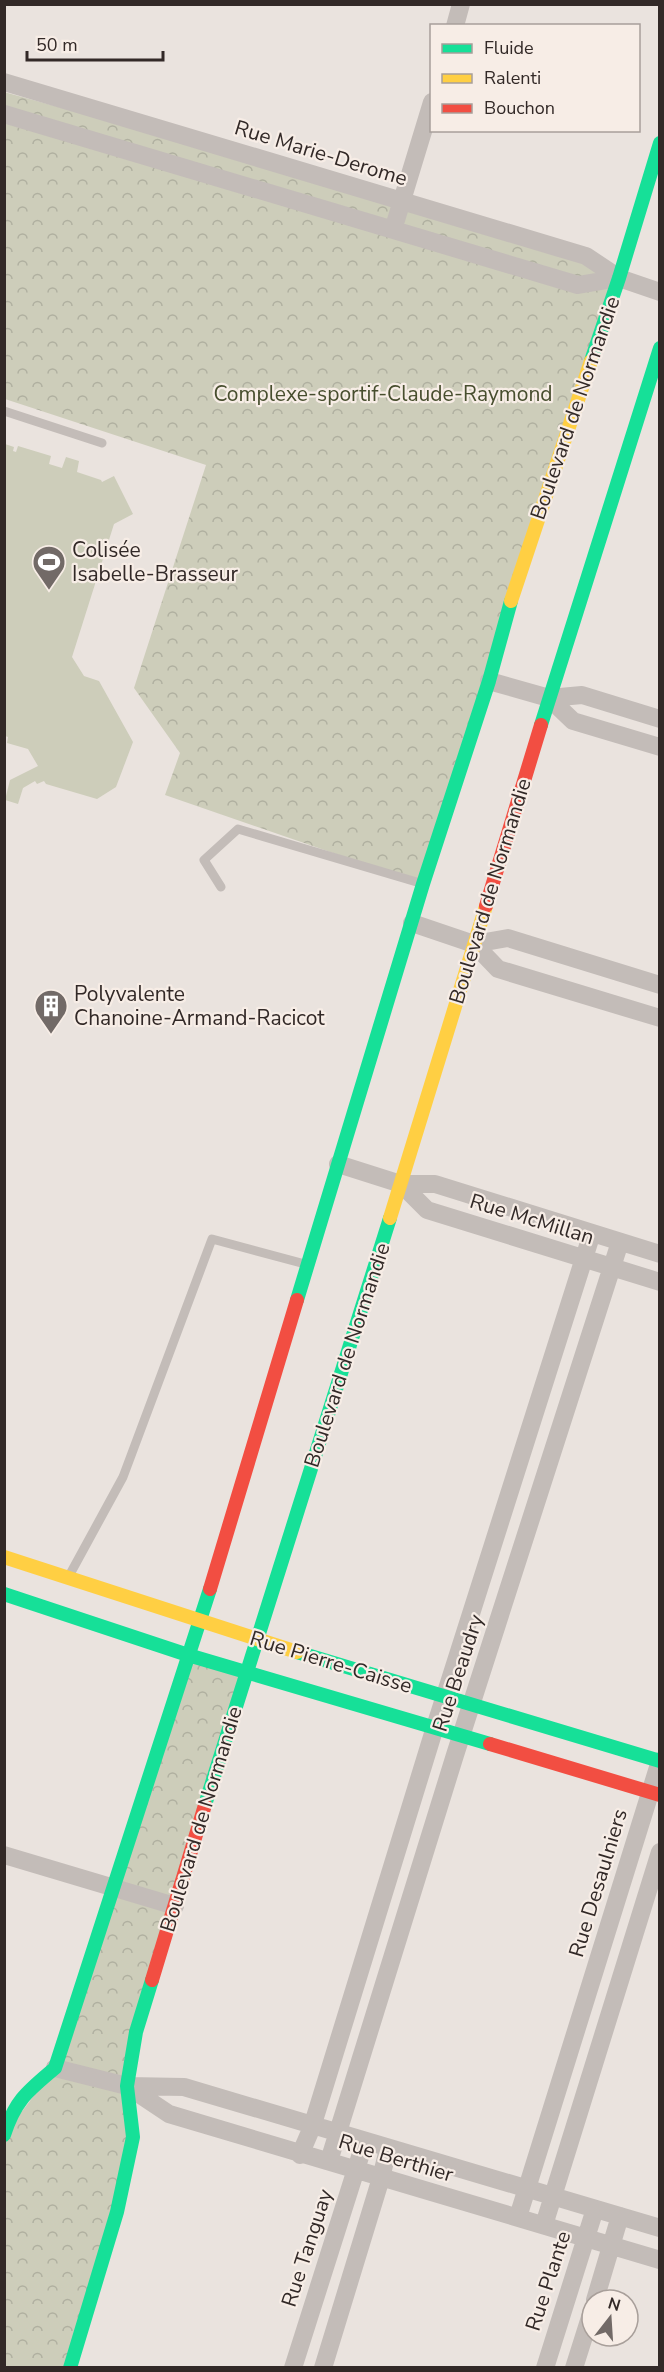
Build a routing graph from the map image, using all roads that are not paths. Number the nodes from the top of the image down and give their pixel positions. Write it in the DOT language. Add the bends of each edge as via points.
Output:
graph roads {
  1 [pos="460,5"];
  2 [pos="455,24"];
  3 [pos="4,82"];
  4 [pos="430,108"];
  5 [pos="4,114"];
  6 [pos="660,143"];
  7 [pos="401,201"];
  8 [pos="393,230"];
  9 [pos="619,278"];
  10 [pos="660,292"];
  11 [pos="660,348"];
  12 [pos="4,411"];
  13 [pos="102,443"];
  14 [pos="489,681"];
  15 [pos="549,698"];
  16 [pos="660,718"];
  17 [pos="660,747"];
  18 [pos="423,884"];
  19 [pos="221,887"];
  20 [pos="412,923"];
  21 [pos="474,944"];
  22 [pos="660,985"];
  23 [pos="660,1018"];
  24 [pos="338,1164"];
  25 [pos="401,1184"];
  26 [pos="592,1233"];
  27 [pos="620,1242"];
  28 [pos="660,1254"];
  29 [pos="583,1259"];
  30 [pos="308,1265"];
  31 [pos="612,1268"];
  32 [pos="660,1282"];
  33 [pos="521,1457"];
  34 [pos="549,1466"];
  35 [pos="4,1557"];
  36 [pos="4,1594"];
  37 [pos="62,1595"];
  38 [pos="200,1621"];
  39 [pos="256,1640"];
  40 [pos="188,1655"];
  41 [pos="246,1671"];
  42 [pos="445,1696"];
  43 [pos="471,1705"];
  44 [pos="435,1727"];
  45 [pos="461,1736"];
  46 [pos="660,1761"];
  47 [pos="654,1794"];
  48 [pos="660,1852"];
  49 [pos="4,1855"];
  50 [pos="385,1886"];
  51 [pos="114,1889"];
  52 [pos="411,1895"];
  53 [pos="175,1906"];
  54 [pos="354,1991"];
  55 [pos="380,1999"];
  56 [pos="580,2019"];
  57 [pos="606,2028"];
  58 [pos="55,2068"];
  59 [pos="127,2086"];
  60 [pos="312,2127"];
  61 [pos="339,2133"];
  62 [pos="4,2135"];
  63 [pos="364,2141"];
  64 [pos="388,2149"];
  65 [pos="300,2155"];
  66 [pos="329,2161"];
  67 [pos="355,2170"];
  68 [pos="381,2178"];
  69 [pos="527,2189"];
  70 [pos="553,2196"];
  71 [pos="595,2209"];
  72 [pos="620,2216"];
  73 [pos="518,2217"];
  74 [pos="544,2225"];
  75 [pos="660,2228"];
  76 [pos="585,2238"];
  77 [pos="613,2246"];
  78 [pos="660,2260"];
  79 [pos="599,2288"];
  80 [pos="580,2348"];
  81 [pos="70,2367"];
  82 [pos="293,2367"];
  83 [pos="323,2367"];
  84 [pos="545,2367"];
  85 [pos="574,2367"];
  1 -- 2 [label="street"];
  3 -- 7 [label="street, Rue Marie-Derome"];
  4 -- 7 [label="street"];
  5 -- 8 [label="street, Rue Marie-Derome"];
  6 -- 9 [label="street, Boulevard de Normandie"];
  7 -- 8 [label="street"];
  7 -- 9 [label="street, Rue Marie-Derome" via="586,256"];
  8 -- 9 [label="street, Rue Marie-Derome" via="578,285"];
  9 -- 10 [label="street, Rue Marie-Derome"];
  9 -- 14 [label="street, Boulevard de Normandie" via="516,581"];
  11 -- 15 [label="street, Boulevard de Normandie"];
  12 -- 13 [label="lane"];
  14 -- 15 [label="street"];
  14 -- 18 [label="street, Boulevard de Normandie"];
  15 -- 16 [label="street" via="582,695"];
  15 -- 17 [label="street" via="573,721"];
  15 -- 21 [label="street, Boulevard de Normandie"];
  18 -- 19 [label="lane" via="237,829 204,860"];
  18 -- 20 [label="street, Boulevard de Normandie"];
  20 -- 21 [label="street"];
  20 -- 24 [label="street, Boulevard de Normandie"];
  21 -- 22 [label="street" via="508,938"];
  21 -- 23 [label="street" via="498,969"];
  21 -- 25 [label="street, Boulevard de Normandie"];
  24 -- 25 [label="street, Rue McMillan"];
  24 -- 30 [label="street, Boulevard de Normandie"];
  25 -- 26 [label="street, Rue McMillan" via="435,1184"];
  25 -- 29 [label="street, Rue McMillan" via="427,1210"];
  25 -- 39 [label="street, Boulevard de Normandie"];
  26 -- 27 [label="street, Rue McMillan"];
  26 -- 29 [label="street, Rue Beaudry"];
  27 -- 28 [label="street, Rue McMillan"];
  27 -- 31 [label="street, Rue Beaudry"];
  29 -- 31 [label="street, Rue McMillan"];
  29 -- 33 [label="street, Rue Beaudry"];
  30 -- 37 [label="lane" via="212,1239 123,1477"];
  30 -- 38 [label="street, Boulevard de Normandie"];
  31 -- 32 [label="street, Rue McMillan"];
  31 -- 34 [label="street, Rue Beaudry"];
  33 -- 34 [label="street"];
  33 -- 42 [label="street, Rue Beaudry"];
  34 -- 43 [label="street, Rue Beaudry"];
  35 -- 37 [label="street, Rue Pierre-Caisse"];
  36 -- 37 [label="street, Rue Pierre-Caisse"];
  37 -- 38 [label="street, Rue Pierre-Caisse"];
  37 -- 40 [label="street, Rue Pierre-Caisse"];
  38 -- 39 [label="street, Rue Pierre-Caisse"];
  38 -- 40 [label="street, Boulevard de Normandie"];
  39 -- 41 [label="street, Boulevard de Normandie"];
  39 -- 42 [label="street, Rue Pierre-Caisse"];
  40 -- 41 [label="street, Rue Pierre-Caisse"];
  40 -- 51 [label="street, Boulevard de Normandie"];
  41 -- 44 [label="street, Rue Pierre-Caisse"];
  41 -- 53 [label="street, Boulevard de Normandie"];
  42 -- 43 [label="street, Rue Pierre-Caisse"];
  42 -- 44 [label="street, Rue Beaudry"];
  43 -- 45 [label="street, Rue Beaudry"];
  43 -- 46 [label="street, Rue Pierre-Caisse"];
  44 -- 45 [label="street, Rue Pierre-Caisse"];
  44 -- 50 [label="street, Rue Beaudry"];
  45 -- 47 [label="street, Rue Pierre-Caisse"];
  45 -- 52 [label="street, Rue Beaudry"];
  46 -- 47 [label="street, Rue Desaulniers"];
  47 -- 56 [label="street, Rue Desaulniers"];
  48 -- 57 [label="street"];
  49 -- 51 [label="street"];
  50 -- 52 [label="street"];
  50 -- 54 [label="street, Rue Beaudry"];
  51 -- 53 [label="street"];
  51 -- 58 [label="street, Boulevard de Normandie"];
  52 -- 55 [label="street, Rue Beaudry"];
  53 -- 59 [label="street, Boulevard de Normandie" via="136,2031"];
  54 -- 55 [label="street"];
  54 -- 60 [label="street, Rue Beaudry"];
  55 -- 61 [label="street, Rue Beaudry"];
  56 -- 57 [label="street"];
  56 -- 69 [label="street, Rue Desaulniers"];
  57 -- 70 [label="street"];
  58 -- 59 [label="street, Rue Berthier"];
  58 -- 62 [label="street" via="23,2095"];
  59 -- 60 [label="street, Rue Berthier" via="184,2087"];
  59 -- 65 [label="street, Rue Berthier" via="169,2114"];
  59 -- 81 [label="street, Boulevard de Normandie" via="133,2137 117,2212"];
  60 -- 61 [label="street, Rue Berthier"];
  60 -- 65 [label="street, Rue Beaudry"];
  61 -- 63 [label="street, Rue Berthier"];
  61 -- 66 [label="street, Rue Beaudry"];
  63 -- 64 [label="street, Rue Berthier"];
  63 -- 67 [label="street, Rue Tanguay"];
  64 -- 68 [label="street"];
  64 -- 69 [label="street, Rue Berthier"];
  65 -- 66 [label="street, Rue Berthier"];
  66 -- 67 [label="street, Rue Berthier"];
  67 -- 68 [label="street, Rue Berthier"];
  67 -- 82 [label="street, Rue Tanguay"];
  68 -- 73 [label="street, Rue Berthier"];
  68 -- 83 [label="street"];
  69 -- 70 [label="street, Rue Berthier"];
  69 -- 73 [label="street, Rue Desaulniers"];
  70 -- 71 [label="street, Rue Berthier"];
  70 -- 74 [label="street"];
  71 -- 72 [label="street, Rue Berthier"];
  71 -- 76 [label="street, Rue Plante"];
  72 -- 75 [label="street, Rue Berthier"];
  72 -- 77 [label="street"];
  73 -- 74 [label="street, Rue Berthier"];
  74 -- 76 [label="street, Rue Berthier"];
  76 -- 77 [label="street, Rue Berthier"];
  76 -- 84 [label="street, Rue Plante"];
  77 -- 78 [label="street, Rue Berthier"];
  77 -- 79 [label="street"];
  80 -- 85 [label="street"];
}
